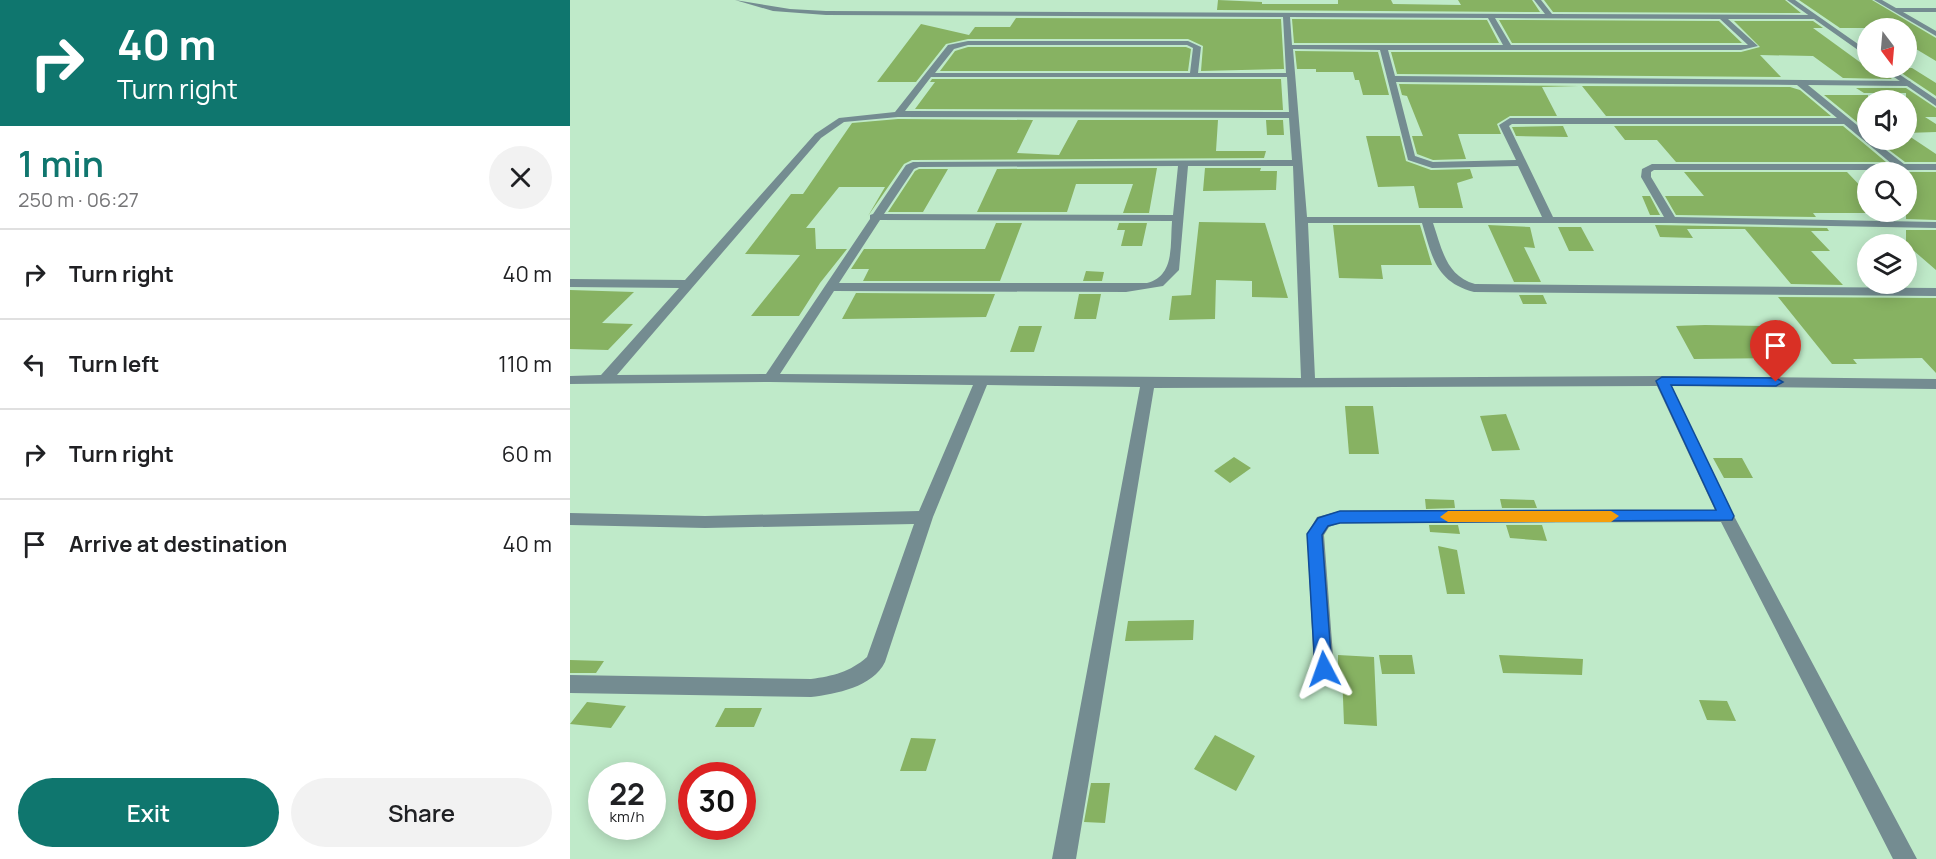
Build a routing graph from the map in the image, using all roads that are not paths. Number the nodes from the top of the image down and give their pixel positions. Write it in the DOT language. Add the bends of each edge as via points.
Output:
graph roads {
  1 [pos="738,0"];
  2 [pos="1537,0"];
  3 [pos="1790,0"];
  4 [pos="1877,0"];
  5 [pos="1895,10"];
  6 [pos="1936,10"];
  7 [pos="1286,15"];
  8 [pos="1491,17"];
  9 [pos="1551,17"];
  10 [pos="1722,17"];
  11 [pos="1814,17"];
  12 [pos="1936,34"];
  13 [pos="1289,47"];
  14 [pos="1857,47"];
  15 [pos="1384,48"];
  16 [pos="1509,48"];
  17 [pos="927,75"];
  18 [pos="1194,75"];
  19 [pos="1290,75"];
  20 [pos="1899,78"];
  21 [pos="1393,79"];
  22 [pos="1799,82"];
  23 [pos="1906,83"];
  24 [pos="1936,103"];
  25 [pos="898,114"];
  26 [pos="1293,115"];
  27 [pos="1845,121"];
  28 [pos="1857,130"];
  29 [pos="1881,150"];
  30 [pos="1896,162"];
  31 [pos="1183,163"];
  32 [pos="1297,163"];
  33 [pos="1524,164"];
  34 [pos="1857,167"];
  35 [pos="1917,167"];
  36 [pos="1936,167"];
  37 [pos="874,218"];
  38 [pos="1178,218"];
  39 [pos="1302,220"];
  40 [pos="1549,220"];
  41 [pos="1671,220"];
  42 [pos="1427,221"];
  43 [pos="1936,225"];
  44 [pos="570,283"];
  45 [pos="689,284"];
  46 [pos="829,287"];
  47 [pos="1936,292"];
  48 [pos="770,378"];
  49 [pos="570,380"];
  50 [pos="605,380"];
  51 [pos="982,380"];
  52 [pos="1308,381"];
  53 [pos="1662,381"];
  54 [pos="1148,383"];
  55 [pos="1936,384"];
  56 [pos="1726,516"];
  57 [pos="925,517"];
  58 [pos="570,519"];
  59 [pos="1324,669"];
  60 [pos="570,684"];
  61 [pos="1064,859"];
  62 [pos="1905,859"];
  1 -- 7 [label="street" via="785,11 832,13 1204,11"];
  2 -- 9 [label="street"];
  3 -- 11 [label="street"];
  4 -- 5 [label="street"];
  5 -- 6 [label="street"];
  5 -- 12 [label="street"];
  7 -- 8 [label="street"];
  7 -- 13 [label="street"];
  8 -- 9 [label="street"];
  8 -- 16 [label="street"];
  9 -- 10 [label="street"];
  10 -- 11 [label="street"];
  10 -- 16 [label="street" via="1754,46"];
  11 -- 14 [label="street"];
  13 -- 15 [label="street"];
  13 -- 19 [label="street"];
  15 -- 16 [label="street"];
  15 -- 21 [label="street"];
  17 -- 18 [label="street"];
  17 -- 18 [label="street" via="957,45 1049,43 1195,45"];
  17 -- 25 [label="street"];
  18 -- 19 [label="street"];
  19 -- 26 [label="street"];
  20 -- 23 [label="street"];
  21 -- 22 [label="street"];
  21 -- 33 [label="street" via="1411,158 1432,165"];
  22 -- 23 [label="street"];
  22 -- 27 [label="street"];
  23 -- 24 [label="street"];
  25 -- 26 [label="street"];
  25 -- 45 [label="street" via="842,120 824,131"];
  26 -- 32 [label="street"];
  27 -- 28 [label="street"];
  27 -- 33 [label="street" via="1510,121 1504,125"];
  29 -- 30 [label="street"];
  31 -- 32 [label="street"];
  31 -- 37 [label="street" via="917,164 910,167"];
  31 -- 38 [label="street"];
  32 -- 39 [label="street"];
  33 -- 40 [label="street"];
  34 -- 41 [label="street" via="1652,167 1646,171 1646,177"];
  35 -- 36 [label="street"];
  37 -- 38 [label="street"];
  37 -- 46 [label="street"];
  38 -- 46 [label="street" via="1173,270 1168,280 1158,285"];
  39 -- 42 [label="street"];
  39 -- 52 [label="street"];
  40 -- 41 [label="street"];
  40 -- 42 [label="street"];
  41 -- 43 [label="street"];
  42 -- 47 [label="street" via="1447,276 1473,288"];
  44 -- 45 [label="street"];
  45 -- 50 [label="street"];
  46 -- 48 [label="street"];
  48 -- 50 [label="street"];
  48 -- 51 [label="street"];
  49 -- 50 [label="street"];
  51 -- 54 [label="street"];
  51 -- 57 [label="street"];
  52 -- 53 [label="street"];
  52 -- 54 [label="street"];
  53 -- 55 [label="street"];
  53 -- 56 [label="street"];
  54 -- 61 [label="street"];
  56 -- 59 [label="street" via="1340,517 1323,522 1315,534"];
  56 -- 62 [label="street"];
  57 -- 58 [label="street" via="705,522"];
  57 -- 60 [label="street" via="875,662 861,676 840,685 811,688"];
}
